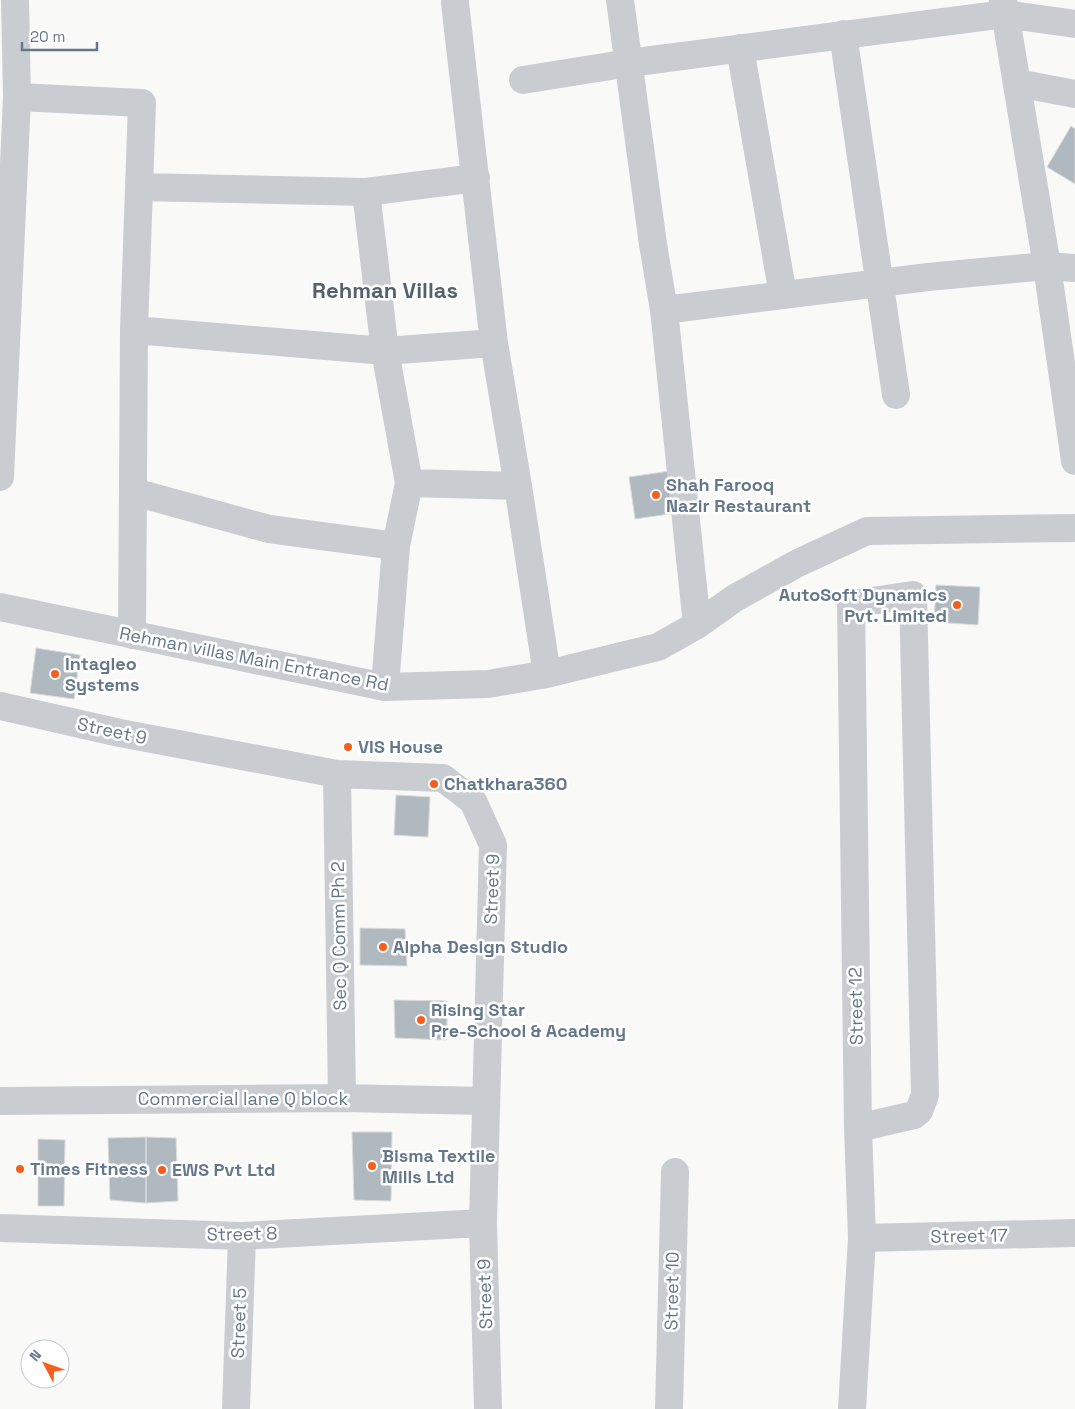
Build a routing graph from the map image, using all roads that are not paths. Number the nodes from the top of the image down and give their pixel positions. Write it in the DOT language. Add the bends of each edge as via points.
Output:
graph roads {
  1 [pos="15,0"];
  2 [pos="620,0"];
  3 [pos="456,2"];
  4 [pos="1004,7"];
  5 [pos="1075,24"];
  6 [pos="844,34"];
  7 [pos="740,48"];
  8 [pos="629,63"];
  9 [pos="523,80"];
  10 [pos="1017,83"];
  11 [pos="1075,94"];
  12 [pos="17,97"];
  13 [pos="476,178"];
  14 [pos="140,187"];
  15 [pos="366,192"];
  16 [pos="1046,266"];
  17 [pos="1075,268"];
  18 [pos="878,283"];
  19 [pos="783,295"];
  20 [pos="664,310"];
  21 [pos="134,330"];
  22 [pos="494,343"];
  23 [pos="385,351"];
  24 [pos="896,395"];
  25 [pos="1075,461"];
  26 [pos="0,477"];
  27 [pos="409,484"];
  28 [pos="518,486"];
  29 [pos="134,492"];
  30 [pos="1075,528"];
  31 [pos="396,546"];
  32 [pos="0,607"];
  33 [pos="697,625"];
  34 [pos="132,635"];
  35 [pos="547,674"];
  36 [pos="385,687"];
  37 [pos="0,706"];
  38 [pos="337,774"];
  39 [pos="342,1098"];
  40 [pos="0,1101"];
  41 [pos="485,1101"];
  42 [pos="858,1128"];
  43 [pos="675,1172"];
  44 [pos="483,1223"];
  45 [pos="0,1228"];
  46 [pos="1075,1233"];
  47 [pos="242,1236"];
  48 [pos="862,1238"];
  49 [pos="236,1409"];
  50 [pos="488,1409"];
  51 [pos="669,1409"];
  52 [pos="852,1409"];
  1 -- 12 [label="street"];
  2 -- 8 [label="street"];
  3 -- 13 [label="street"];
  4 -- 5 [label="street"];
  4 -- 6 [label="street"];
  4 -- 10 [label="street"];
  6 -- 7 [label="street"];
  6 -- 18 [label="street"];
  7 -- 8 [label="street"];
  7 -- 19 [label="street"];
  8 -- 9 [label="street"];
  8 -- 20 [label="street"];
  10 -- 11 [label="street"];
  10 -- 16 [label="street"];
  12 -- 14 [label="street" via="142,104"];
  12 -- 26 [label="street"];
  13 -- 15 [label="street"];
  13 -- 22 [label="street"];
  14 -- 15 [label="street"];
  14 -- 21 [label="street"];
  15 -- 23 [label="street"];
  16 -- 17 [label="street"];
  16 -- 18 [label="street"];
  16 -- 25 [label="street"];
  18 -- 19 [label="street"];
  18 -- 24 [label="street"];
  19 -- 20 [label="street"];
  20 -- 33 [label="street"];
  21 -- 23 [label="street"];
  21 -- 29 [label="street"];
  22 -- 23 [label="street"];
  22 -- 28 [label="street"];
  23 -- 27 [label="street"];
  27 -- 28 [label="street"];
  27 -- 31 [label="street"];
  28 -- 35 [label="street"];
  29 -- 31 [label="street" via="269,529"];
  29 -- 34 [label="street"];
  30 -- 33 [label="street, Rehman villas Main Entrance Rd" via="867,531 798,563 735,598"];
  31 -- 36 [label="street"];
  32 -- 34 [label="street, Rehman villas Main Entrance Rd"];
  33 -- 35 [label="street, Rehman villas Main Entrance Rd" via="658,647"];
  34 -- 36 [label="street, Rehman villas Main Entrance Rd"];
  35 -- 36 [label="street, Rehman villas Main Entrance Rd" via="488,684"];
  37 -- 38 [label="street, Street 9" via="120,733"];
  38 -- 39 [label="street, Sec Q Comm Ph 2"];
  38 -- 41 [label="street, Street 9" via="443,778 473,801 493,845"];
  39 -- 40 [label="street, Commercial lane Q block"];
  39 -- 41 [label="street, Commercial lane Q block"];
  41 -- 44 [label="street, Street 9"];
  42 -- 42 [label="street, Street 12" via="851,604 913,595 924,1100 914,1115"];
  42 -- 48 [label="street, Street 12"];
  43 -- 51 [label="street, Street 10"];
  44 -- 47 [label="street, Street 8"];
  44 -- 50 [label="street, Street 9"];
  45 -- 47 [label="street, Street 8"];
  46 -- 48 [label="street, Street 17"];
  47 -- 49 [label="street, Street 5"];
  48 -- 52 [label="street, Street 12"];
}
